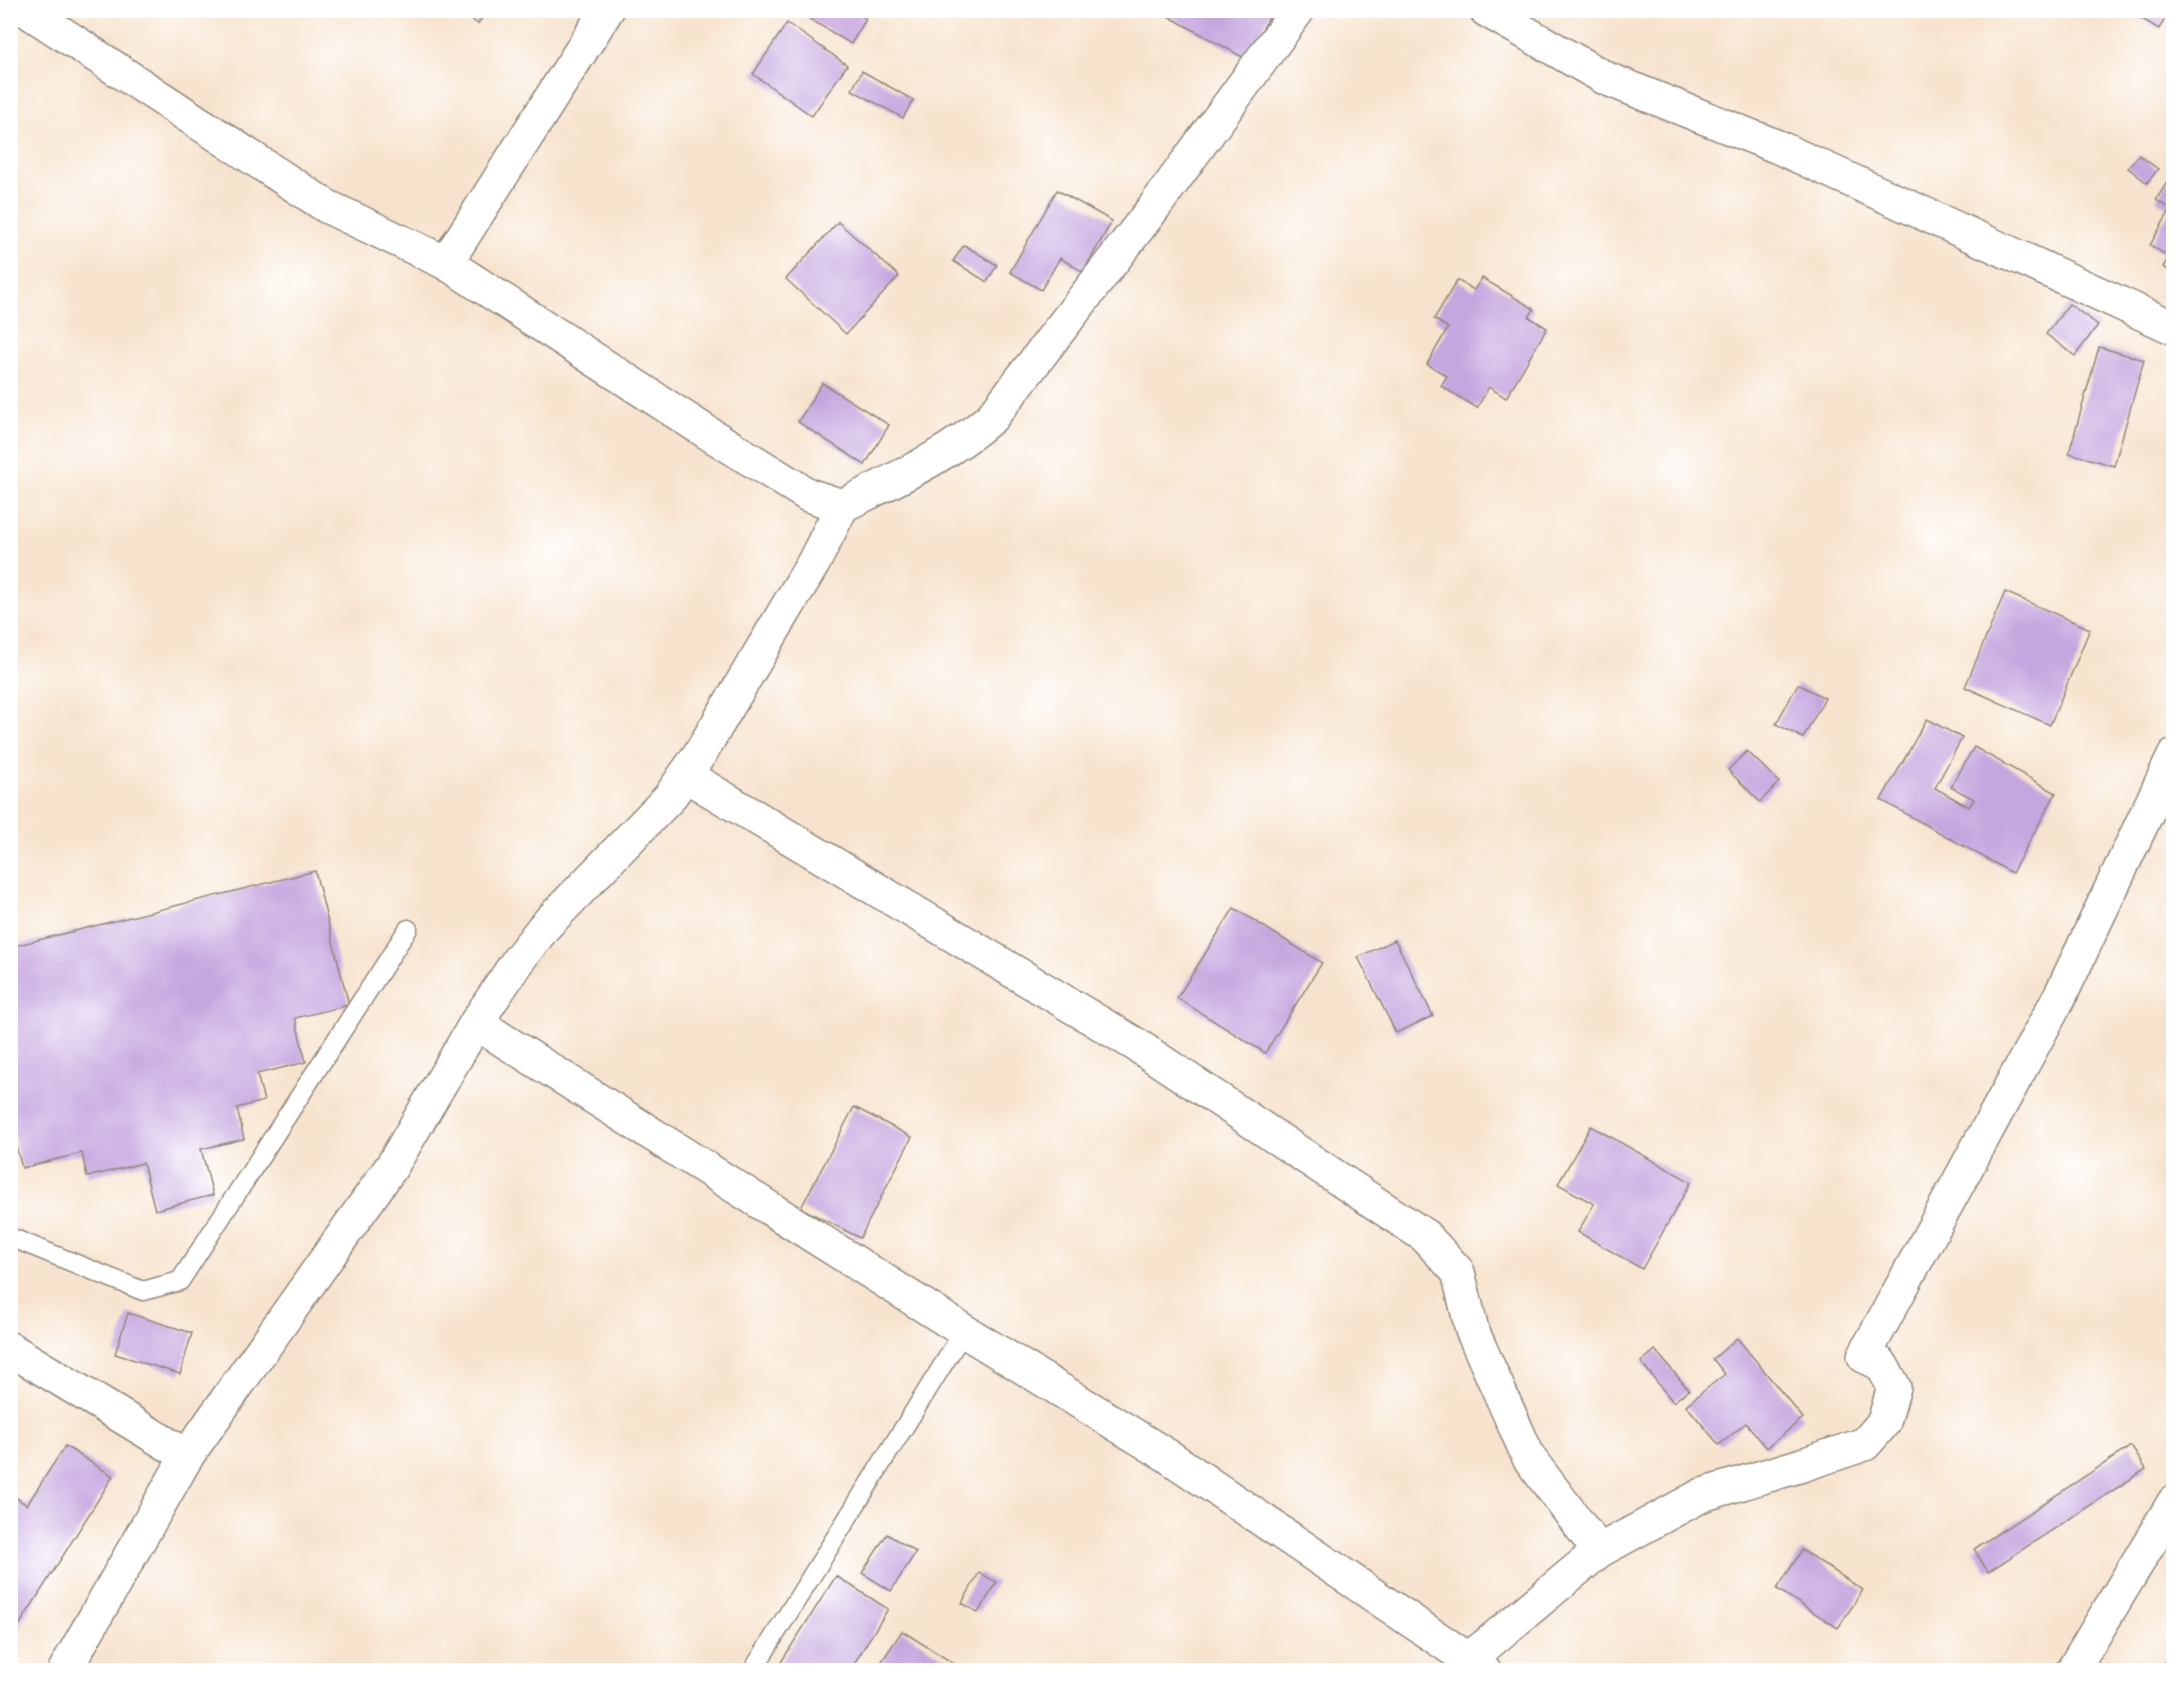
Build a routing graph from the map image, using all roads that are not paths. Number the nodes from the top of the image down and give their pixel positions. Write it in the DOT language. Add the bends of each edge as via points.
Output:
graph roads {
  1 [pos="26,10"];
  2 [pos="607,10"];
  3 [pos="1298,10"];
  4 [pos="1486,10"];
  5 [pos="447,263"];
  6 [pos="2174,328"];
  7 [pos="842,506"];
  8 [pos="2174,756"];
  9 [pos="685,776"];
  10 [pos="408,929"];
  11 [pos="476,1023"];
  12 [pos="10,1237"];
  13 [pos="964,1331"];
  14 [pos="10,1349"];
  15 [pos="187,1456"];
  16 [pos="2174,1502"];
  17 [pos="1599,1551"];
  18 [pos="1471,1667"];
  19 [pos="65,1671"];
  20 [pos="753,1671"];
  21 [pos="2073,1671"];
  1 -- 5 [label="street" via="326,206"];
  2 -- 5 [label="street"];
  3 -- 7 [label="street" via="1155,206 992,417 945,452"];
  4 -- 6 [label="street" via="1605,78 1778,147"];
  5 -- 7 [label="street" via="798,489"];
  7 -- 9 [label="street" via="814,562"];
  8 -- 17 [label="street" via="2061,994 1864,1356 1881,1364 1894,1387 1884,1422 1865,1444 1702,1495"];
  9 -- 11 [label="street" via="669,798 544,927"];
  9 -- 17 [label="street" via="1135,1044 1425,1236 1458,1272 1472,1330 1529,1458"];
  10 -- 12 [label="lane" via="180,1281 142,1291"];
  11 -- 13 [label="street"];
  11 -- 15 [label="street" via="392,1166"];
  13 -- 18 [label="street" via="1168,1456"];
  13 -- 20 [label="lane"];
  14 -- 15 [label="street"];
  15 -- 19 [label="street"];
  16 -- 21 [label="street"];
  17 -- 18 [label="street"];
}
